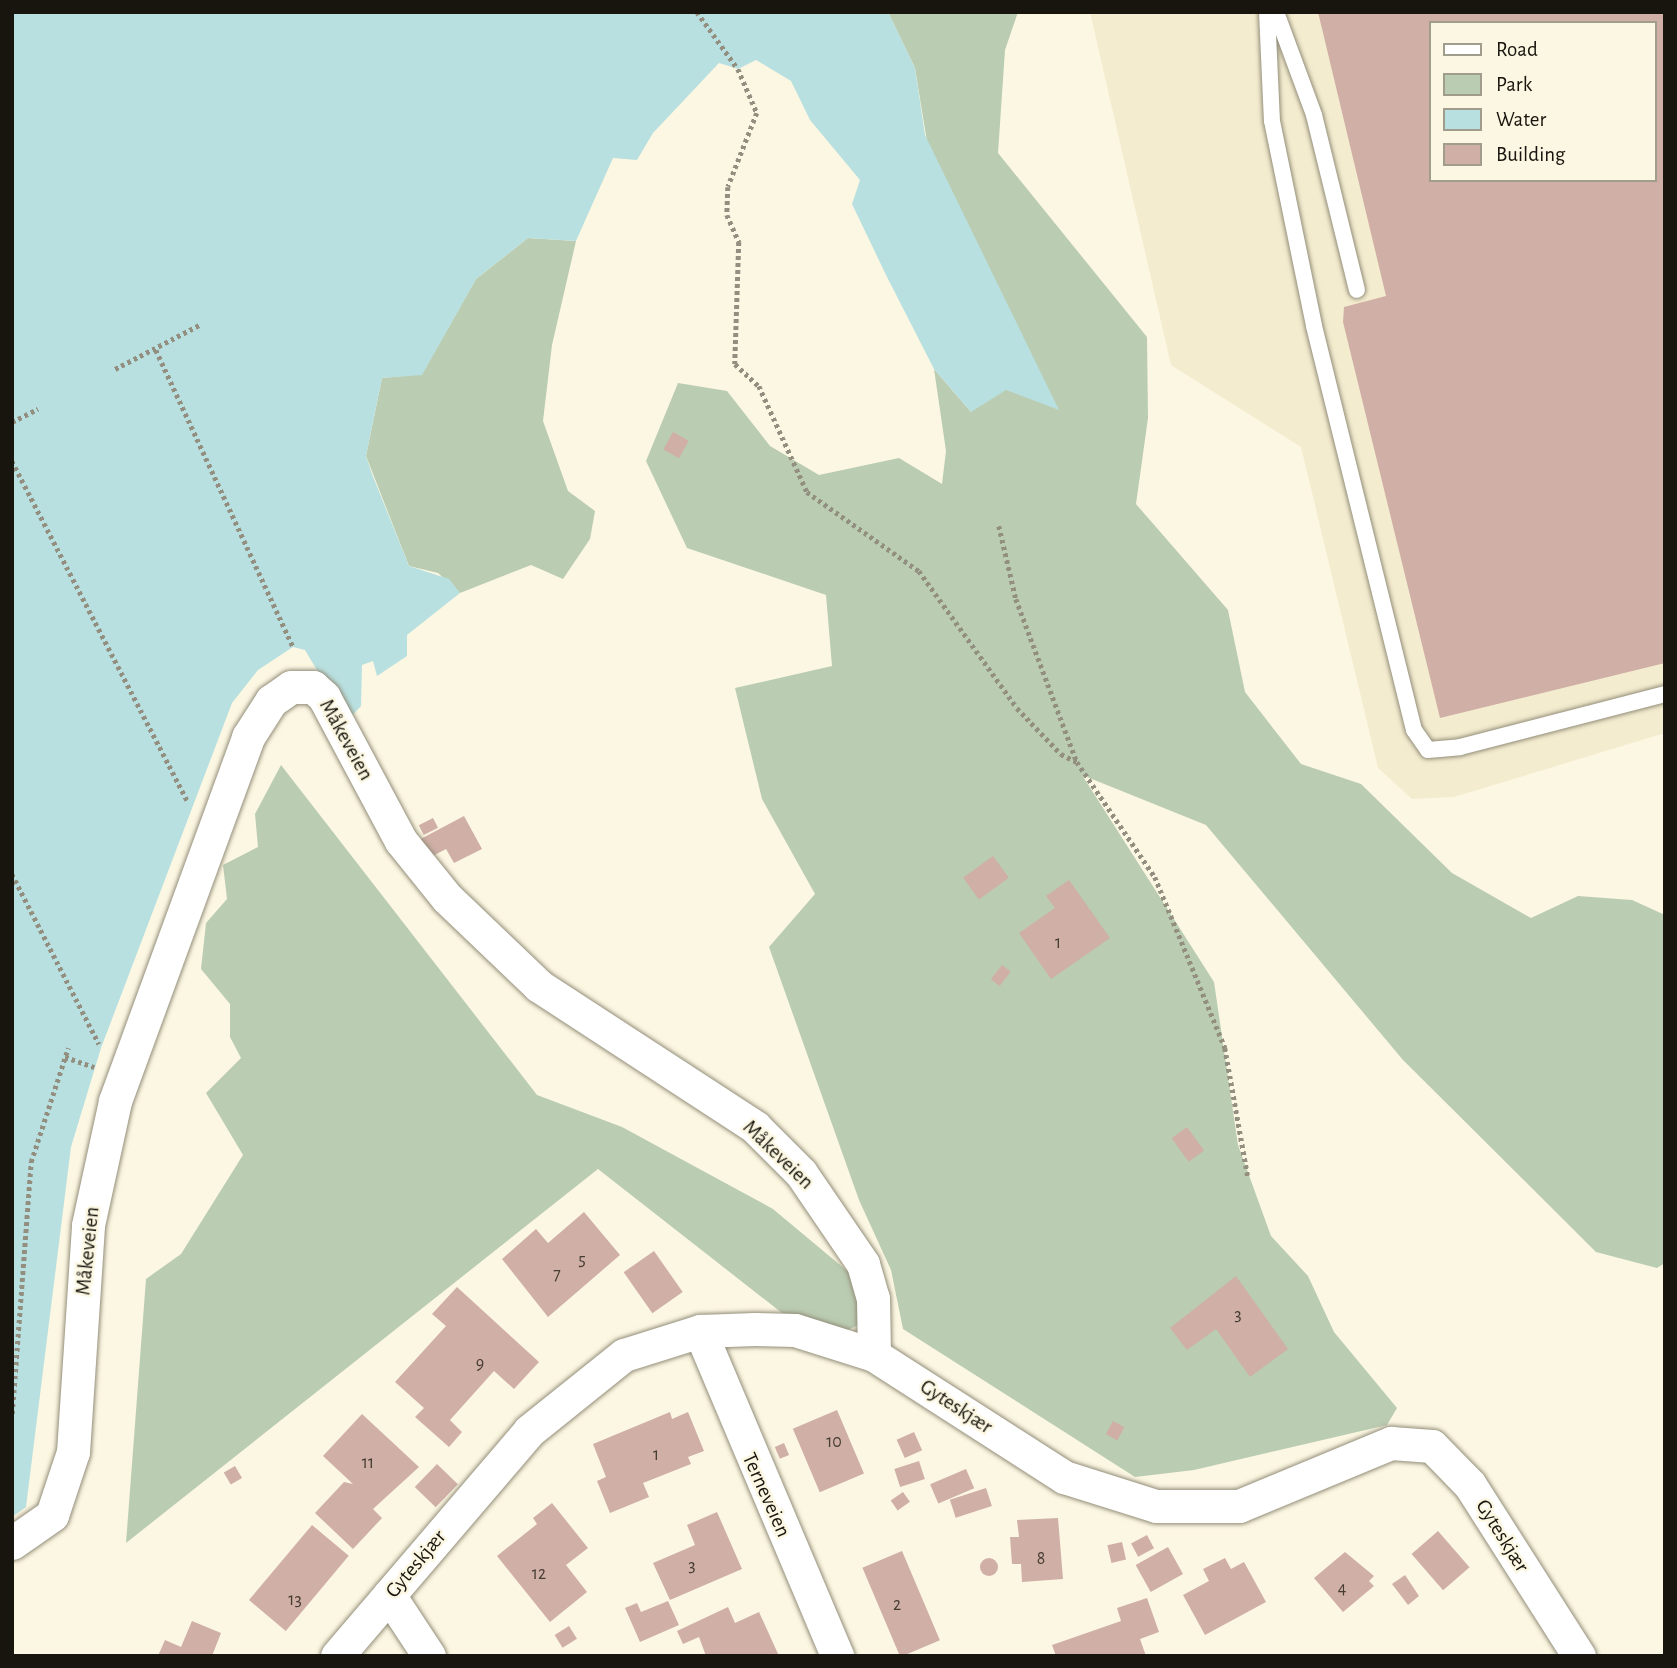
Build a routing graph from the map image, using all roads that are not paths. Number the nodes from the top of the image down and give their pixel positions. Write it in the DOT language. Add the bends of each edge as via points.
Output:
graph roads {
  1 [pos="1267,12"];
  2 [pos="1276,12"];
  3 [pos="1357,290"];
  4 [pos="1665,694"];
  5 [pos="700,1331"];
  6 [pos="874,1355"];
  7 [pos="12,1543"];
  8 [pos="389,1595"];
  9 [pos="1575,1654"];
  10 [pos="337,1656"];
  11 [pos="429,1656"];
  12 [pos="837,1656"];
  1 -- 4 [label="lane" via="1272,121 1314,326 1414,730 1428,750 1460,747"];
  2 -- 3 [label="lane" via="1314,115"];
  5 -- 6 [label="street, Gyteskjær" via="795,1330"];
  5 -- 8 [label="street, Gyteskjær" via="624,1355 529,1431"];
  5 -- 12 [label="street, Terneveien"];
  6 -- 7 [label="street, Måkeveien" via="873,1298 863,1264 801,1173 754,1127 539,986 474,925 401,841 324,697 313,687 291,687 271,701 248,737 115,1101 88,1225 73,1452 52,1515"];
  6 -- 9 [label="street, Gyteskjær" via="1065,1477 1156,1506 1239,1506 1391,1443 1432,1446 1470,1485"];
  8 -- 10 [label="street, Gyteskjær"];
  8 -- 11 [label="street"];
}
